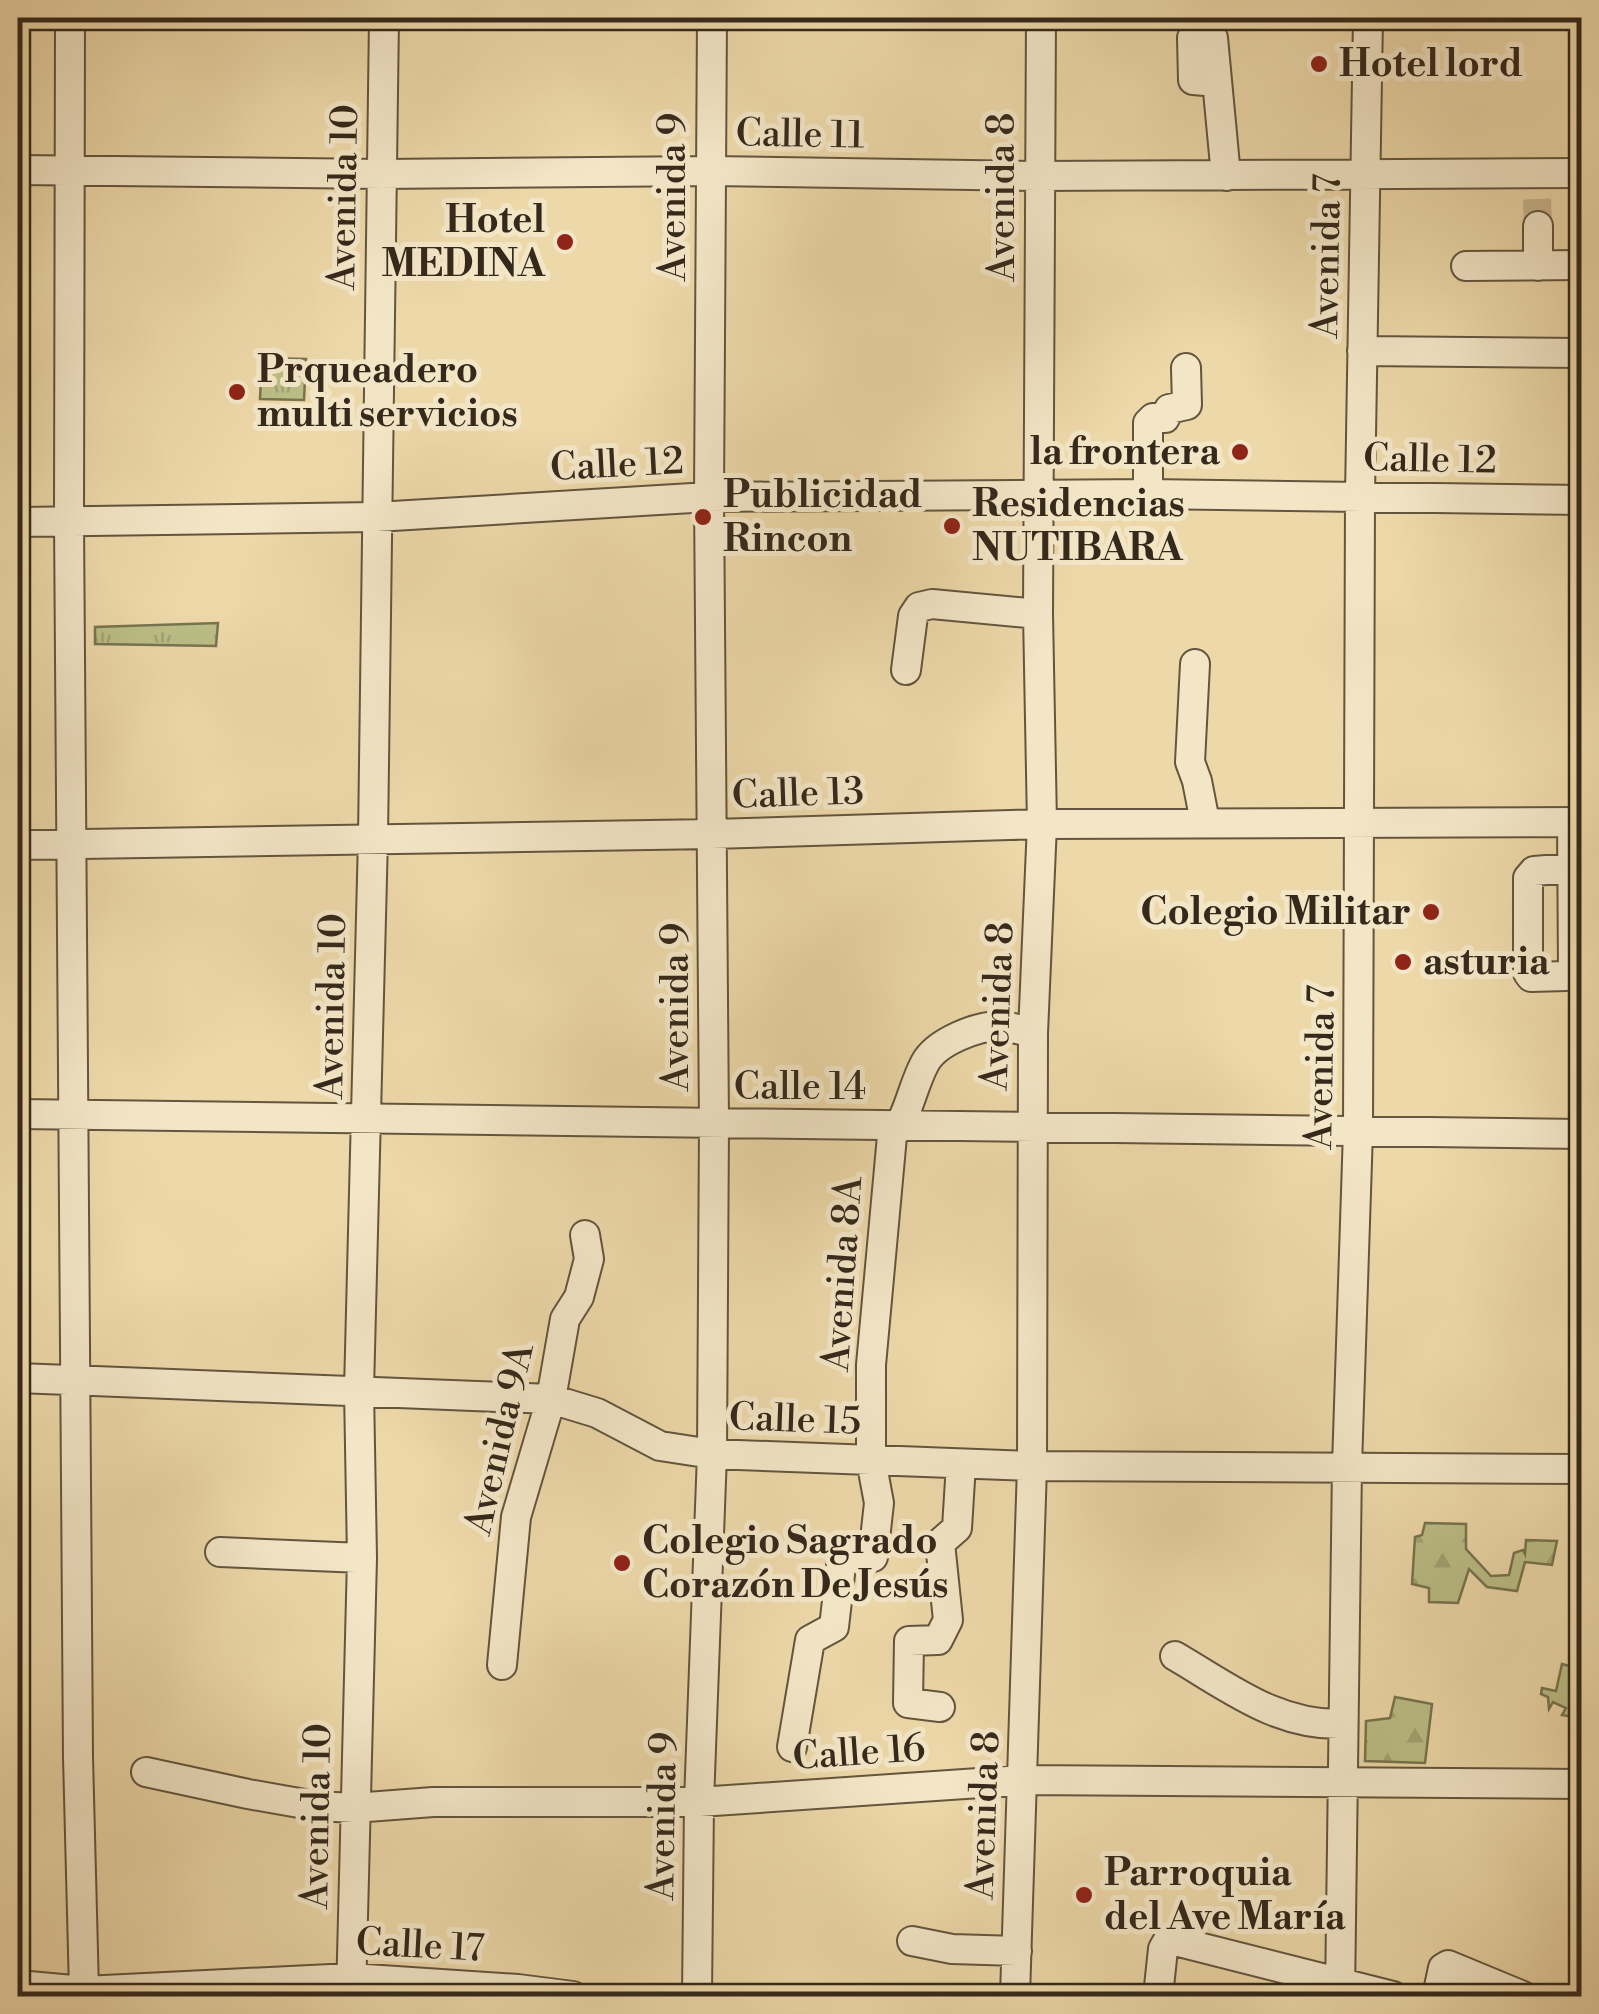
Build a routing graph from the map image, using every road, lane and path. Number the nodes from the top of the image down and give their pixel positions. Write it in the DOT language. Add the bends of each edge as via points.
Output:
graph roads {
  1 [pos="70,18"];
  2 [pos="384,18"];
  3 [pos="712,18"];
  4 [pos="1041,18"];
  5 [pos="1368,18"];
  6 [pos="1217,82"];
  7 [pos="18,170"];
  8 [pos="70,170"];
  9 [pos="710,171"];
  10 [pos="1582,173"];
  11 [pos="382,174"];
  12 [pos="1366,175"];
  13 [pos="1039,176"];
  14 [pos="1226,176"];
  15 [pos="1538,200"];
  16 [pos="1582,265"];
  17 [pos="1466,266"];
  18 [pos="1538,266"];
  19 [pos="1362,351"];
  20 [pos="1582,353"];
  21 [pos="1186,368"];
  22 [pos="1038,494"];
  23 [pos="1148,494"];
  24 [pos="1360,496"];
  25 [pos="709,497"];
  26 [pos="1582,500"];
  27 [pos="376,516"];
  28 [pos="69,521"];
  29 [pos="18,522"];
  30 [pos="1038,614"];
  31 [pos="1195,664"];
  32 [pos="906,670"];
  33 [pos="1360,821"];
  34 [pos="1205,822"];
  35 [pos="1577,822"];
  36 [pos="1042,824"];
  37 [pos="712,834"];
  38 [pos="373,838"];
  39 [pos="74,844"];
  40 [pos="18,845"];
  41 [pos="1572,868"];
  42 [pos="1034,1033"];
  43 [pos="18,1114"];
  44 [pos="74,1114"];
  45 [pos="367,1118"];
  46 [pos="714,1124"];
  47 [pos="901,1125"];
  48 [pos="1032,1127"];
  49 [pos="1358,1132"];
  50 [pos="1582,1134"];
  51 [pos="585,1235"];
  52 [pos="18,1378"];
  53 [pos="76,1379"];
  54 [pos="359,1390"];
  55 [pos="551,1398"];
  56 [pos="712,1454"];
  57 [pos="871,1460"];
  58 [pos="961,1464"];
  59 [pos="1032,1466"];
  60 [pos="1347,1466"];
  61 [pos="1582,1469"];
  62 [pos="220,1552"];
  63 [pos="362,1558"];
  64 [pos="1176,1656"];
  65 [pos="502,1665"];
  66 [pos="940,1707"];
  67 [pos="1343,1724"];
  68 [pos="792,1746"];
  69 [pos="146,1772"];
  70 [pos="1024,1780"];
  71 [pos="1344,1783"];
  72 [pos="1582,1784"];
  73 [pos="699,1802"];
  74 [pos="354,1808"];
  75 [pos="912,1941"];
  76 [pos="1017,1951"];
  77 [pos="18,1985"];
  78 [pos="351,1987"];
  79 [pos="446,1990"];
  80 [pos="1341,1990"];
  81 [pos="135,1992"];
  82 [pos="80,1994"];
  83 [pos="572,1996"];
  84 [pos="697,1996"];
  85 [pos="1014,1996"];
  86 [pos="1158,1996"];
  87 [pos="1393,1996"];
  88 [pos="1437,1996"];
  89 [pos="1523,1996"];
  1 -- 8 [label="street"];
  2 -- 11 [label="street, Avenida 10"];
  3 -- 9 [label="street, Avenida 9"];
  4 -- 13 [label="street, Avenida 8"];
  5 -- 12 [label="street, Avenida 7"];
  6 -- 14 [label="street"];
  7 -- 8 [label="street, Calle 11"];
  8 -- 11 [label="street, Calle 11"];
  8 -- 28 [label="street"];
  9 -- 11 [label="street, Calle 11"];
  9 -- 13 [label="street, Calle 11"];
  9 -- 25 [label="street, Avenida 9"];
  10 -- 15 [label="street, Calle 11"];
  11 -- 27 [label="street, Avenida 10"];
  12 -- 14 [label="street, Calle 11"];
  12 -- 15 [label="street, Calle 11"];
  12 -- 19 [label="street, Avenida 7"];
  13 -- 14 [label="street, Calle 11"];
  13 -- 22 [label="street, Avenida 8"];
  15 -- 18 [label="street"];
  16 -- 18 [label="street"];
  17 -- 18 [label="street"];
  19 -- 20 [label="street"];
  19 -- 24 [label="street, Avenida 7"];
  21 -- 23 [label="street" via="1186,408 1148,423"];
  22 -- 23 [label="street, Calle 12"];
  22 -- 25 [label="street, Calle 12"];
  22 -- 30 [label="street, Avenida 8"];
  23 -- 24 [label="street, Calle 12"];
  24 -- 26 [label="street, Calle 12"];
  24 -- 33 [label="street, Avenida 7"];
  25 -- 27 [label="street, Calle 12"];
  25 -- 37 [label="street, Avenida 9"];
  27 -- 28 [label="street, Calle 12"];
  27 -- 38 [label="street, Avenida 10"];
  28 -- 29 [label="street, Calle 12"];
  28 -- 39 [label="street"];
  30 -- 32 [label="street" via="919,608"];
  30 -- 36 [label="street, Avenida 8"];
  31 -- 34 [label="street" via="1190,762"];
  33 -- 34 [label="street, Calle 13"];
  33 -- 35 [label="street, Calle 13"];
  33 -- 49 [label="street, Avenida 7"];
  34 -- 36 [label="street, Calle 13"];
  35 -- 41 [label="street"];
  36 -- 37 [label="street, Calle 13"];
  36 -- 42 [label="street, Avenida 8"];
  37 -- 38 [label="street, Calle 13"];
  37 -- 46 [label="street, Avenida 9"];
  38 -- 39 [label="street, Calle 13"];
  38 -- 45 [label="street, Avenida 10"];
  39 -- 40 [label="street, Calle 13"];
  39 -- 44 [label="street"];
  42 -- 47 [label="street, Avenida 8A" via="1000,1026 972,1031 934,1051"];
  42 -- 48 [label="street, Avenida 8"];
  43 -- 44 [label="street, Calle 14"];
  44 -- 45 [label="street, Calle 14"];
  44 -- 53 [label="street"];
  45 -- 46 [label="street, Calle 14"];
  45 -- 54 [label="street, Avenida 10"];
  46 -- 47 [label="street, Calle 14"];
  46 -- 56 [label="street, Avenida 9"];
  47 -- 48 [label="street, Calle 14"];
  47 -- 57 [label="street, Avenida 8A" via="892,1136 886,1187"];
  48 -- 49 [label="street, Calle 14"];
  48 -- 59 [label="street, Avenida 8"];
  49 -- 50 [label="street, Calle 14"];
  49 -- 60 [label="street, Avenida 7"];
  51 -- 55 [label="street, Avenida 9A" via="590,1259 566,1319"];
  52 -- 53 [label="street, Calle 15"];
  53 -- 54 [label="street, Calle 15"];
  53 -- 82 [label="street"];
  54 -- 55 [label="street, Calle 15"];
  54 -- 63 [label="street, Avenida 10"];
  55 -- 56 [label="street, Calle 15" via="660,1446"];
  55 -- 65 [label="street, Avenida 9A" via="516,1517"];
  56 -- 57 [label="street, Calle 15"];
  56 -- 73 [label="street, Avenida 9"];
  57 -- 58 [label="street, Calle 15"];
  57 -- 68 [label="street, Avenida 8A" via="879,1503 873,1557 842,1557 834,1626 810,1640"];
  58 -- 59 [label="street, Calle 15"];
  58 -- 66 [label="street" via="957,1528 940,1543 948,1620 938,1640 910,1641 908,1703"];
  59 -- 60 [label="street, Calle 15"];
  59 -- 70 [label="street, Avenida 8"];
  60 -- 61 [label="street, Calle 15"];
  60 -- 67 [label="street, Avenida 7"];
  62 -- 63 [label="street"];
  63 -- 74 [label="street, Avenida 10"];
  64 -- 67 [label="street" via="1282,1716"];
  67 -- 71 [label="street, Avenida 7"];
  69 -- 74 [label="street, Calle 16"];
  70 -- 71 [label="street, Calle 16"];
  70 -- 73 [label="street, Calle 16"];
  70 -- 76 [label="street, Avenida 8"];
  71 -- 72 [label="street, Calle 16"];
  71 -- 80 [label="street, Avenida 7"];
  73 -- 74 [label="street, Calle 16"];
  73 -- 84 [label="street, Avenida 9"];
  74 -- 78 [label="street, Avenida 10"];
  75 -- 76 [label="street"];
  76 -- 85 [label="street, Avenida 8"];
  77 -- 82 [label="street, Calle 17"];
  78 -- 79 [label="street, Calle 17"];
  78 -- 81 [label="street, Calle 17"];
  79 -- 83 [label="street, Calle 17"];
  80 -- 86 [label="street" via="1175,1941 1164,1949"];
  80 -- 87 [label="street"];
  81 -- 82 [label="street, Calle 17"];
  88 -- 89 [label="street" via="1448,1965"];
}
